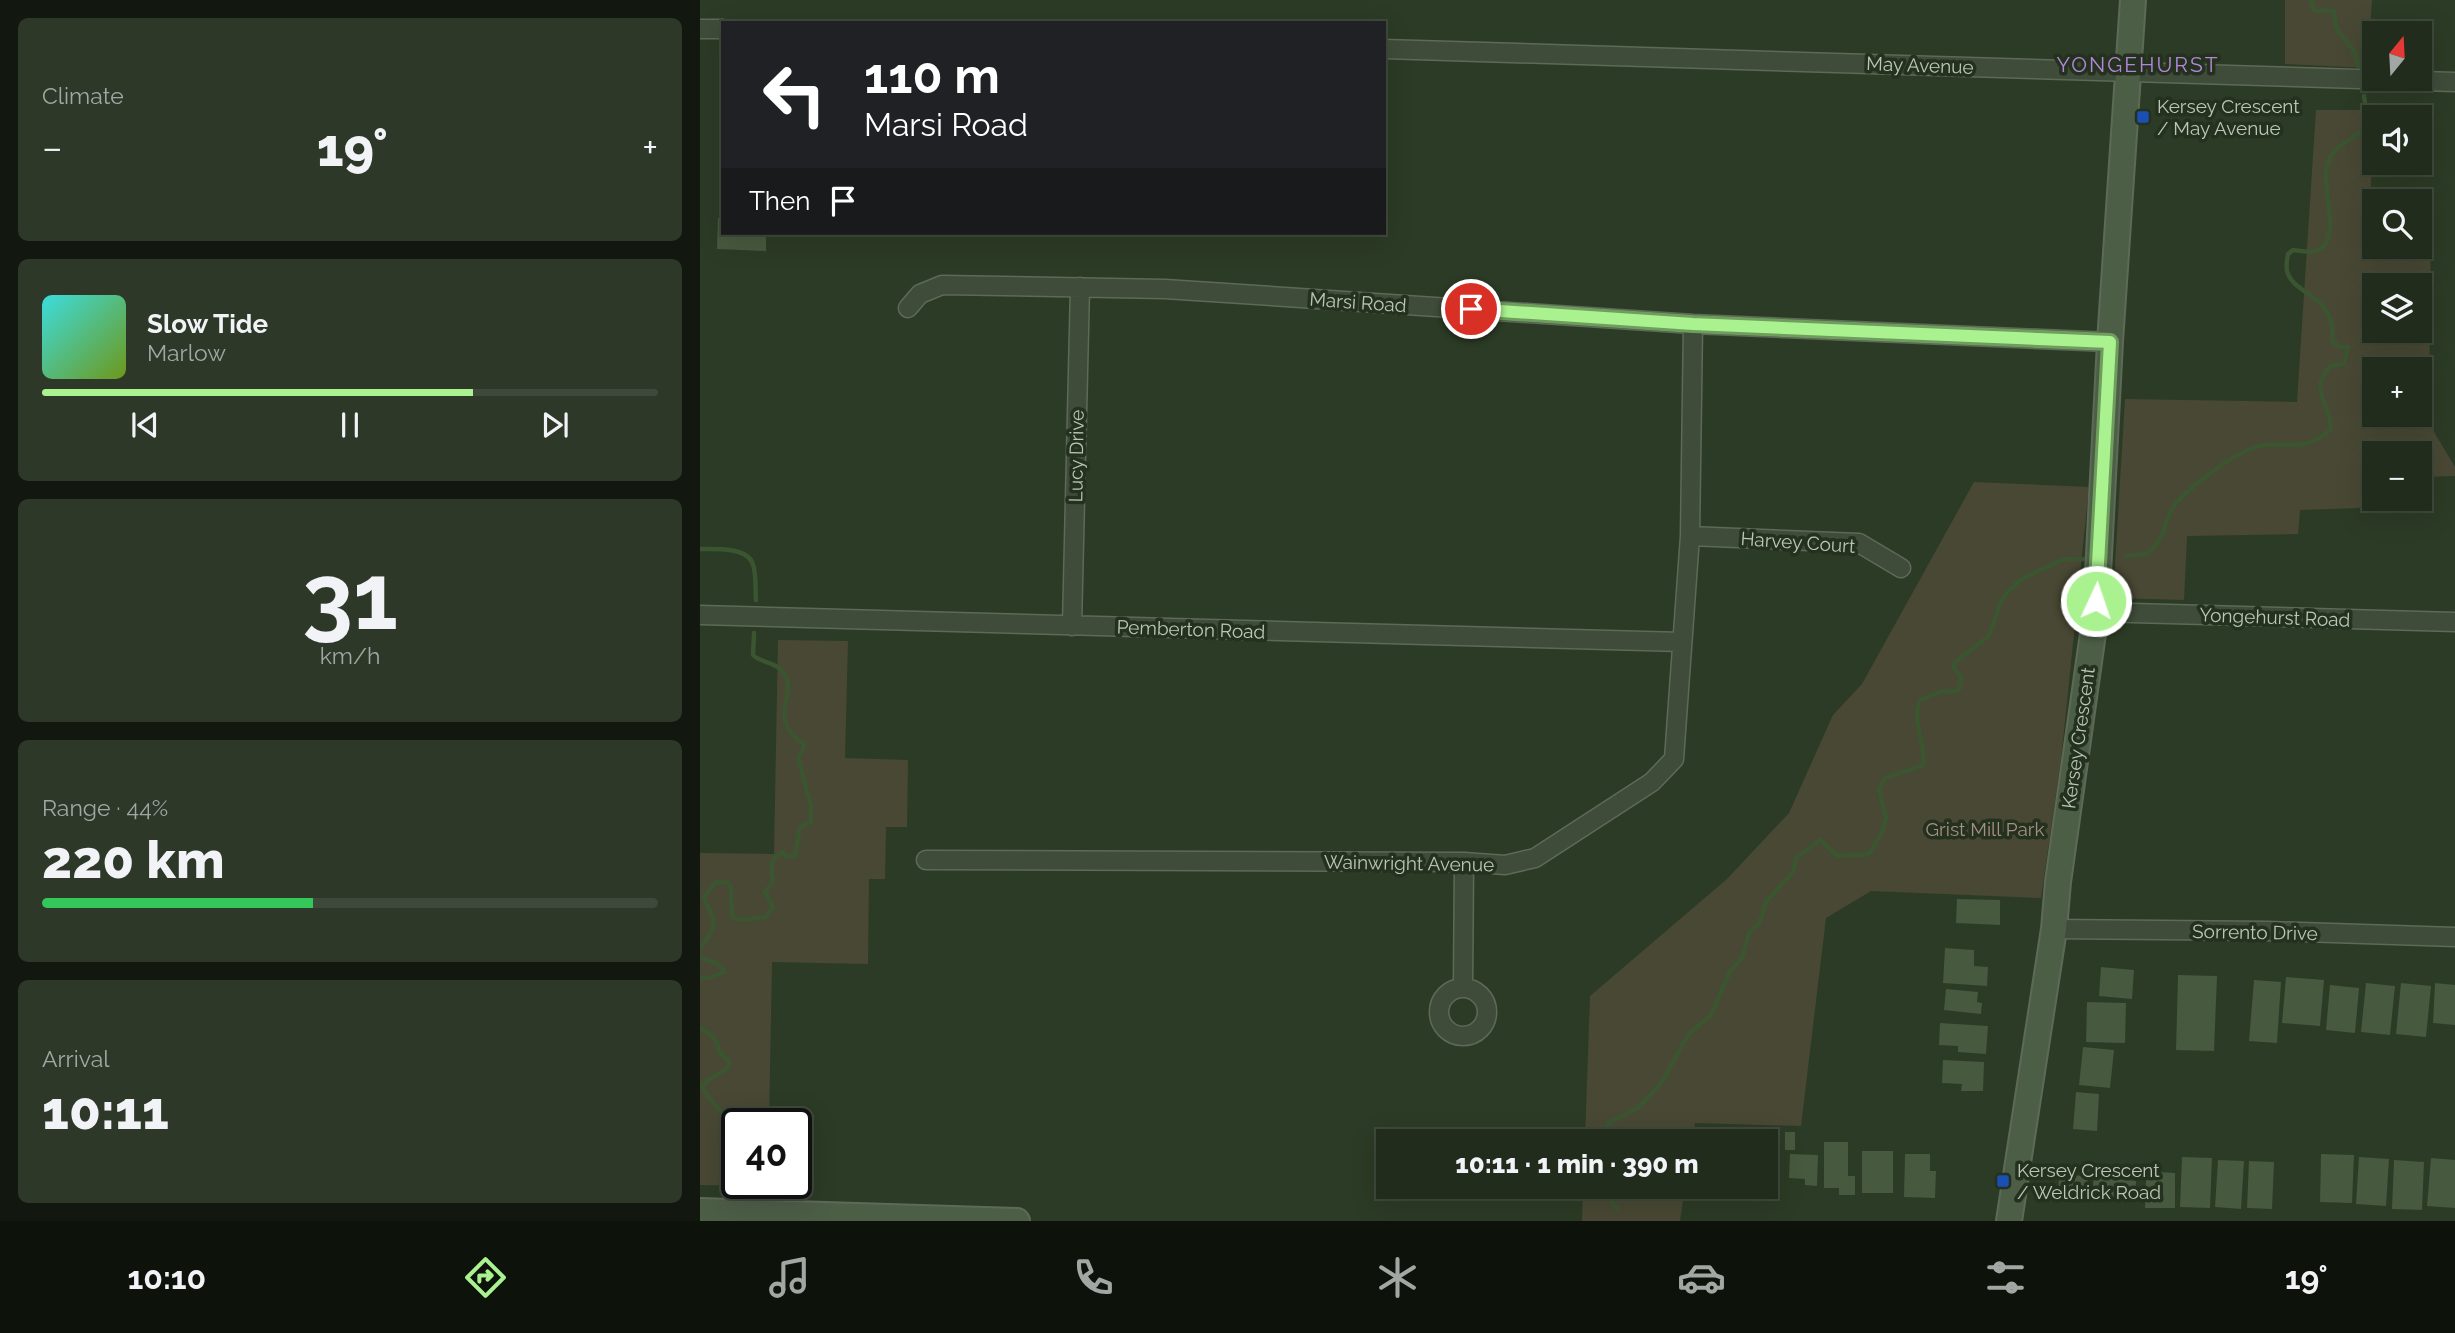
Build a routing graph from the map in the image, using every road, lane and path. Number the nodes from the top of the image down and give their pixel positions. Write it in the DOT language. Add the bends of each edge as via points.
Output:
graph roads {
  1 [pos="2133,0"];
  2 [pos="700,29"];
  3 [pos="721,29"];
  4 [pos="1386,49"];
  5 [pos="2130,71"];
  6 [pos="2455,82"];
  7 [pos="1080,287"];
  8 [pos="908,308"];
  9 [pos="1693,324"];
  10 [pos="2110,342"];
  11 [pos="1690,536"];
  12 [pos="1901,568"];
  13 [pos="2096,612"];
  14 [pos="700,615"];
  15 [pos="2455,622"];
  16 [pos="1072,626"];
  17 [pos="1682,642"];
  18 [pos="926,860"];
  19 [pos="1464,862"];
  20 [pos="2054,929"];
  21 [pos="2455,937"];
  22 [pos="1463,987"];
  23 [pos="700,1211"];
  24 [pos="1017,1221"];
  25 [pos="2009,1221"];
  1 -- 5 [label="street, Kersey Crescent"];
  2 -- 3 [label="street"];
  4 -- 5 [label="street, May Avenue"];
  5 -- 6 [label="street, May Avenue"];
  5 -- 10 [label="street, Kersey Crescent"];
  7 -- 8 [label="street, Marsi Road" via="942,285 920,294"];
  7 -- 9 [label="street, Marsi Road"];
  7 -- 16 [label="street, Lucy Drive"];
  9 -- 10 [label="street, Marsi Road"];
  9 -- 11 [label="street, Wainwright Avenue"];
  10 -- 13 [label="street, Kersey Crescent"];
  11 -- 12 [label="street, Harvey Court" via="1859,542"];
  11 -- 17 [label="street, Wainwright Avenue"];
  13 -- 15 [label="street, Yongehurst Road"];
  13 -- 20 [label="street, Kersey Crescent"];
  14 -- 16 [label="street, Pemberton Road"];
  16 -- 17 [label="street, Pemberton Road"];
  17 -- 19 [label="street, Wainwright Avenue" via="1674,759 1652,782 1535,858 1505,865"];
  18 -- 19 [label="street, Wainwright Avenue"];
  19 -- 22 [label="street"];
  20 -- 21 [label="street, Sorrento Drive"];
  20 -- 25 [label="street, Kersey Crescent"];
  23 -- 24 [label="street"];
}
